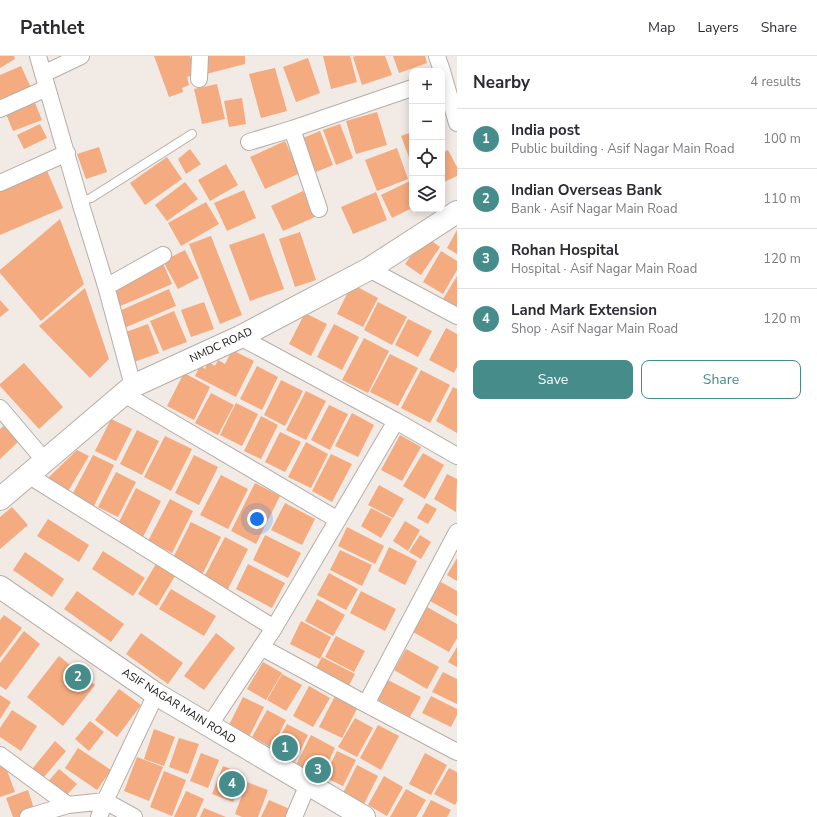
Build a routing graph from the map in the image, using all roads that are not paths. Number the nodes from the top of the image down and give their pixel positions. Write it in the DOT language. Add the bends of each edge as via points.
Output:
graph roads {
  1 [pos="38,56"];
  2 [pos="81,56"];
  3 [pos="200,56"];
  4 [pos="437,56"];
  5 [pos="442,68"];
  6 [pos="445,74"];
  7 [pos="199,79"];
  8 [pos="45,81"];
  9 [pos="409,89"];
  10 [pos="0,109"];
  11 [pos="457,123"];
  12 [pos="292,129"];
  13 [pos="192,134"];
  14 [pos="249,142"];
  15 [pos="66,153"];
  16 [pos="0,183"];
  17 [pos="80,201"];
  18 [pos="319,209"];
  19 [pos="457,212"];
  20 [pos="163,255"];
  21 [pos="369,269"];
  22 [pos="106,286"];
  23 [pos="457,316"];
  24 [pos="240,337"];
  25 [pos="129,390"];
  26 [pos="0,408"];
  27 [pos="396,421"];
  28 [pos="457,456"];
  29 [pos="45,461"];
  30 [pos="28,476"];
  31 [pos="2,494"];
  32 [pos="338,520"];
  33 [pos="457,532"];
  34 [pos="0,587"];
  35 [pos="274,628"];
  36 [pos="261,647"];
  37 [pos="156,694"];
  38 [pos="366,704"];
  39 [pos="209,726"];
  40 [pos="457,752"];
  41 [pos="0,755"];
  42 [pos="308,784"];
  43 [pos="105,801"];
  44 [pos="68,805"];
  45 [pos="28,817"];
  46 [pos="100,817"];
  47 [pos="134,817"];
  48 [pos="294,817"];
  49 [pos="364,817"];
  1 -- 8 [label="street"];
  2 -- 8 [label="street"];
  3 -- 7 [label="street"];
  4 -- 5 [label="street"];
  6 -- 11 [label="street"];
  8 -- 10 [label="street"];
  8 -- 15 [label="street"];
  9 -- 12 [label="street"];
  12 -- 14 [label="street"];
  12 -- 18 [label="street"];
  13 -- 17 [label="lane" via="91,198"];
  15 -- 16 [label="street"];
  15 -- 17 [label="street"];
  17 -- 22 [label="street"];
  19 -- 21 [label="street, NMDC ROAD"];
  20 -- 22 [label="street"];
  21 -- 23 [label="street"];
  21 -- 24 [label="street, NMDC ROAD"];
  22 -- 25 [label="street"];
  24 -- 25 [label="street, NMDC ROAD"];
  24 -- 27 [label="street"];
  25 -- 29 [label="street, NMDC ROAD"];
  25 -- 32 [label="street"];
  26 -- 29 [label="street"];
  27 -- 28 [label="street"];
  27 -- 32 [label="street"];
  29 -- 30 [label="street, NMDC ROAD"];
  30 -- 31 [label="street, NMDC ROAD"];
  30 -- 35 [label="street"];
  32 -- 35 [label="street"];
  33 -- 38 [label="street"];
  34 -- 37 [label="street, ASIF NAGAR MAIN ROAD"];
  35 -- 36 [label="street"];
  36 -- 38 [label="street"];
  36 -- 39 [label="street"];
  37 -- 39 [label="street, ASIF NAGAR MAIN ROAD"];
  37 -- 43 [label="street"];
  38 -- 40 [label="street"];
  39 -- 42 [label="street, ASIF NAGAR MAIN ROAD"];
  41 -- 44 [label="street"];
  42 -- 48 [label="street"];
  42 -- 49 [label="street, ASIF NAGAR MAIN ROAD"];
  43 -- 44 [label="street"];
  43 -- 46 [label="street"];
  43 -- 47 [label="street"];
  44 -- 45 [label="street"];
}
